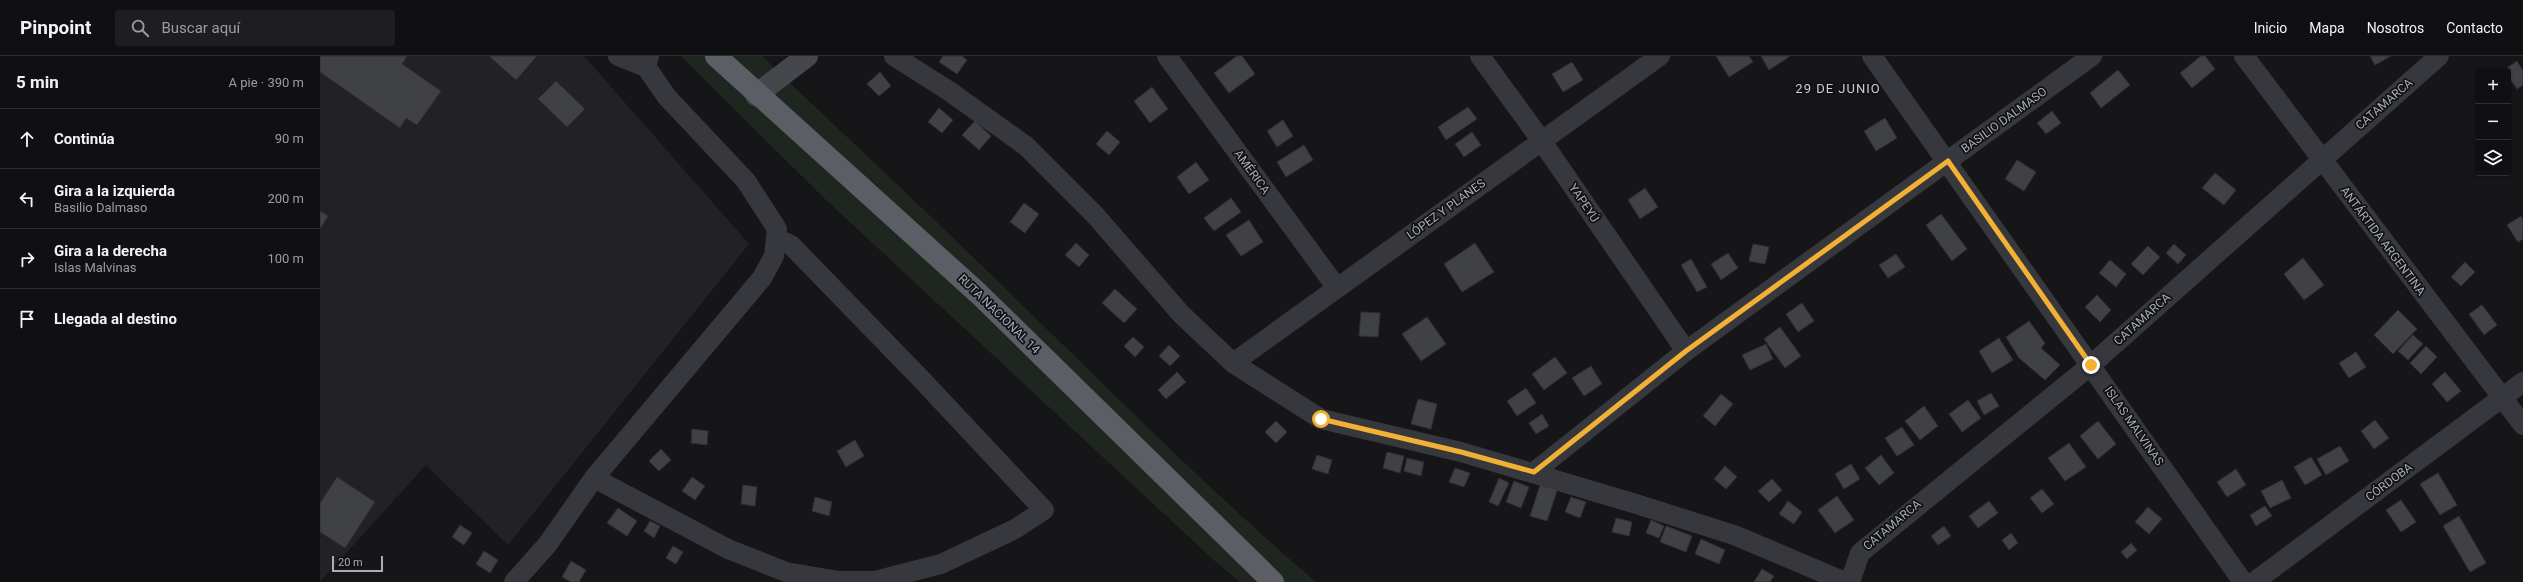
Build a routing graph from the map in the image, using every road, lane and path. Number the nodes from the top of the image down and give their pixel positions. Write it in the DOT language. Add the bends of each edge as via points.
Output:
graph roads {
  1 [pos="618,56"];
  2 [pos="716,56"];
  3 [pos="807,56"];
  4 [pos="894,56"];
  5 [pos="1167,56"];
  6 [pos="1480,56"];
  7 [pos="1660,56"];
  8 [pos="1872,56"];
  9 [pos="2092,56"];
  10 [pos="2244,56"];
  11 [pos="2439,56"];
  12 [pos="647,62"];
  13 [pos="756,95"];
  14 [pos="1541,140"];
  15 [pos="2321,159"];
  16 [pos="1948,161"];
  17 [pos="778,239"];
  18 [pos="1337,288"];
  19 [pos="1686,351"];
  20 [pos="1233,363"];
  21 [pos="2091,365"];
  22 [pos="2523,382"];
  23 [pos="2502,397"];
  24 [pos="2523,425"];
  25 [pos="1534,472"];
  26 [pos="594,478"];
  27 [pos="1860,553"];
  28 [pos="1813,568"];
  29 [pos="514,582"];
  30 [pos="1273,582"];
  31 [pos="1845,582"];
  32 [pos="1850,582"];
  33 [pos="2243,582"];
  34 [pos="2254,582"];
  1 -- 12 [label="street"];
  2 -- 13 [label="highway, RUTA NACIONAL 14"];
  3 -- 13 [label="main road"];
  4 -- 20 [label="street" via="949,91 1026,146 1095,215 1181,314"];
  5 -- 18 [label="street, AMÉRICA"];
  6 -- 14 [label="street, YAPEYÚ"];
  7 -- 14 [label="street, LÓPEZ Y PLANES"];
  8 -- 16 [label="street, ISLAS MALVINAS"];
  9 -- 16 [label="street, BASILIO DALMASO"];
  10 -- 15 [label="street, ANTÁRTIDA ARGENTINA"];
  11 -- 15 [label="street, CATAMARCA"];
  12 -- 17 [label="street" via="667,97 746,181 777,229"];
  13 -- 30 [label="highway, RUTA NACIONAL 14" via="979,294"];
  14 -- 18 [label="street, LÓPEZ Y PLANES"];
  14 -- 19 [label="street, YAPEYÚ"];
  15 -- 21 [label="street, CATAMARCA"];
  15 -- 23 [label="street, ANTÁRTIDA ARGENTINA"];
  16 -- 19 [label="street, BASILIO DALMASO"];
  16 -- 21 [label="street, ISLAS MALVINAS"];
  17 -- 26 [label="street" via="774,256 762,278"];
  17 -- 26 [label="street" via="791,245 924,381 1044,510 1015,529 941,564 875,581 839,581 786,572 735,552"];
  18 -- 20 [label="street, LÓPEZ Y PLANES"];
  19 -- 25 [label="street, BASILIO DALMASO"];
  20 -- 25 [label="street" via="1321,419"];
  21 -- 27 [label="street, CATAMARCA"];
  21 -- 33 [label="street, ISLAS MALVINAS"];
  22 -- 23 [label="street, CÓRDOBA"];
  23 -- 24 [label="street, ANTÁRTIDA ARGENTINA"];
  23 -- 34 [label="street, CÓRDOBA"];
  25 -- 28 [label="street" via="1734,535"];
  26 -- 29 [label="street" via="547,545"];
  27 -- 28 [label="street" via="1836,565"];
  27 -- 32 [label="street, CATAMARCA"];
  28 -- 31 [label="street"];
}
